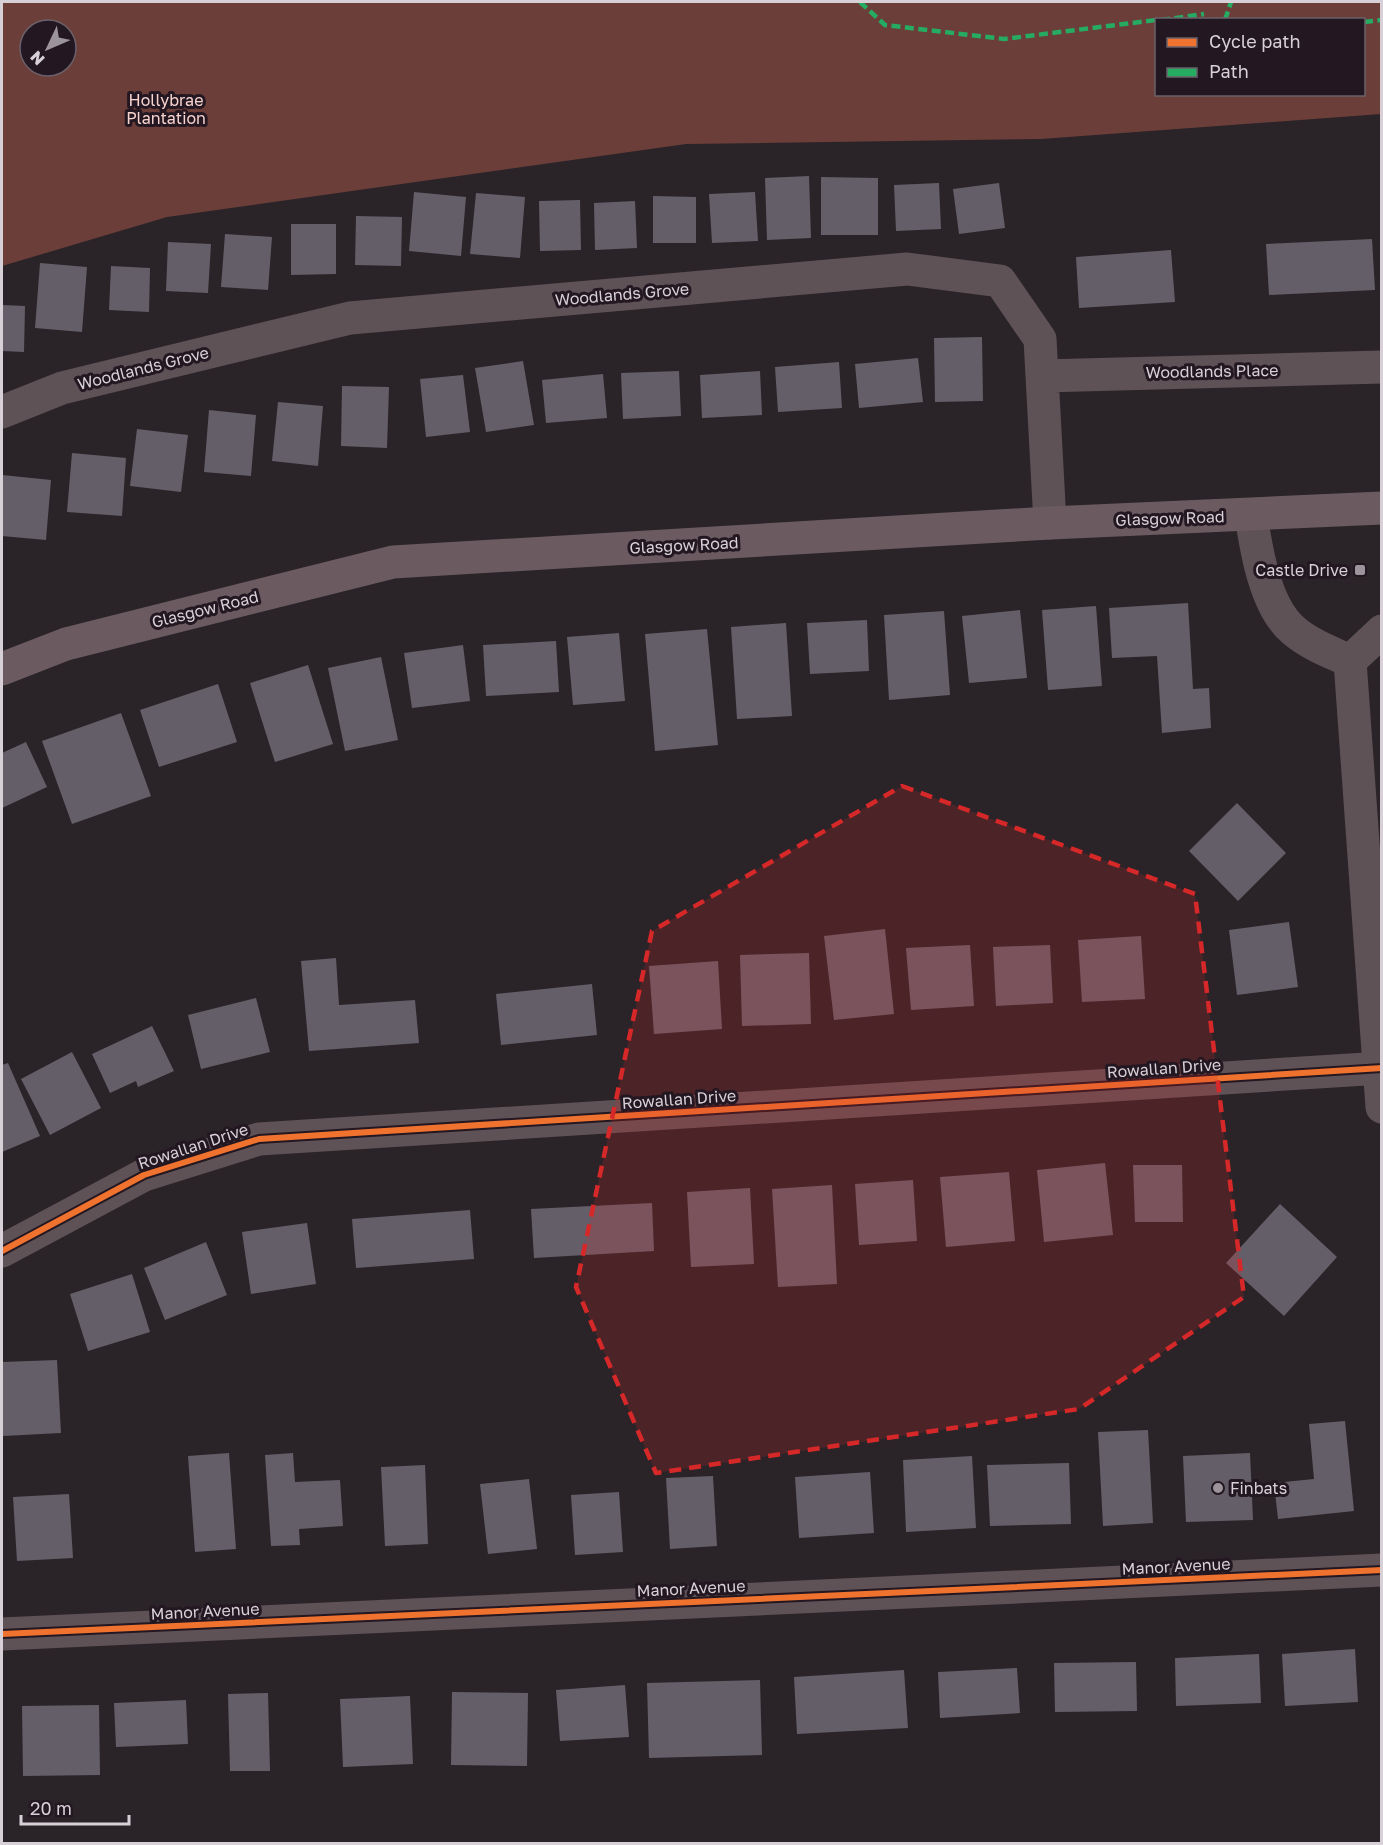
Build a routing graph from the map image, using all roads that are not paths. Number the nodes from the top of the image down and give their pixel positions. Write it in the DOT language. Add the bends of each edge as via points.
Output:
graph roads {
  1 [pos="1382,367"];
  2 [pos="1042,376"];
  3 [pos="2,412"];
  4 [pos="1382,508"];
  5 [pos="1251,514"];
  6 [pos="1050,523"];
  7 [pos="1382,631"];
  8 [pos="1350,661"];
  9 [pos="2,669"];
  10 [pos="1380,1068"];
  11 [pos="1382,1107"];
  12 [pos="2,1251"];
  13 [pos="1382,1570"];
  14 [pos="2,1634"];
  1 -- 2 [label="street, Woodlands Place"];
  2 -- 3 [label="street, Woodlands Grove" via="1040,339 1000,281 907,269 350,318 62,388"];
  2 -- 6 [label="street, Woodlands Grove"];
  4 -- 5 [label="main road, Glasgow Road"];
  5 -- 6 [label="main road, Glasgow Road"];
  5 -- 8 [label="street" via="1257,563 1284,619 1312,644"];
  6 -- 9 [label="main road, Glasgow Road" via="393,562 66,644"];
  7 -- 8 [label="street"];
  8 -- 10 [label="street"];
  10 -- 11 [label="street"];
  10 -- 12 [label="street, Rowallan Drive" via="259,1139 144,1175"];
  13 -- 14 [label="street, Manor Avenue"];
}
